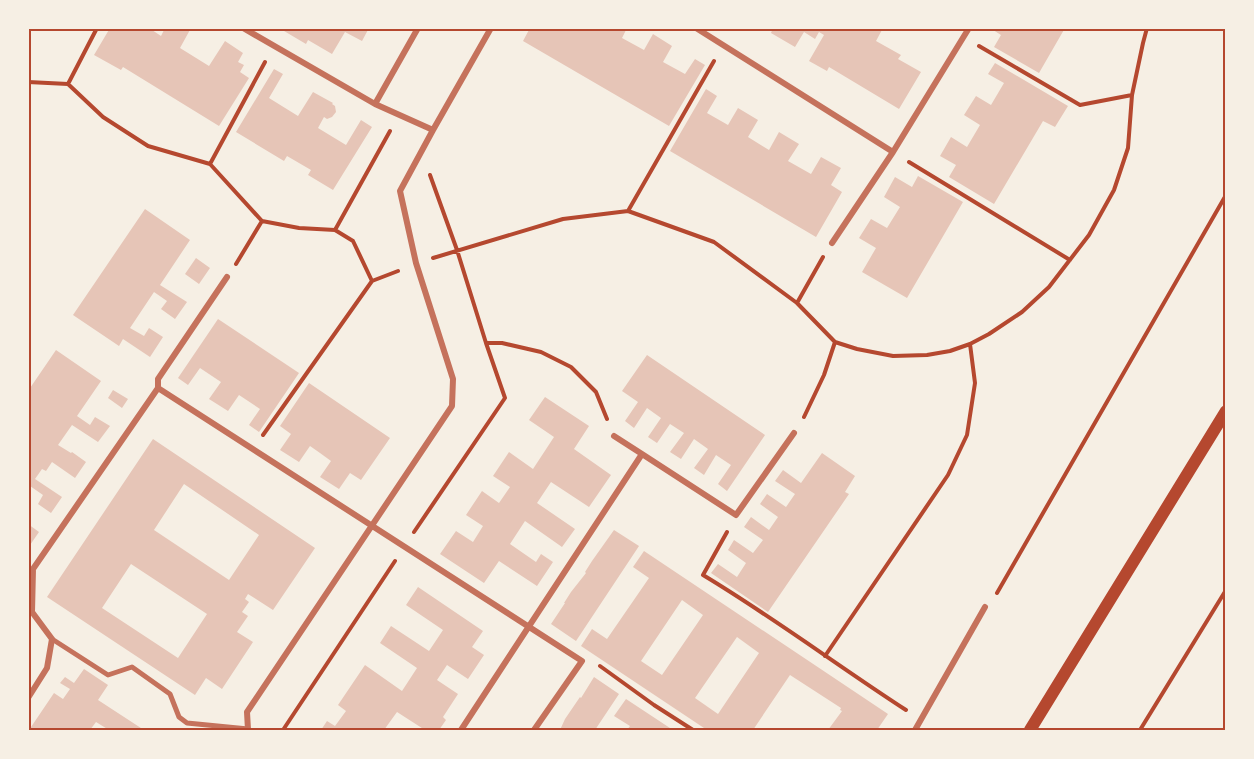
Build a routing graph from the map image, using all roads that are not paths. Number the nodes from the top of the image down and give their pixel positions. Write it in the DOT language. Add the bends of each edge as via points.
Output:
graph roads {
  1 [pos="243,28"];
  2 [pos="418,28"];
  3 [pos="491,28"];
  4 [pos="696,28"];
  5 [pos="969,28"];
  6 [pos="375,104"];
  7 [pos="433,130"];
  8 [pos="893,152"];
  9 [pos="832,243"];
  10 [pos="227,277"];
  11 [pos="158,388"];
  12 [pos="1226,411"];
  13 [pos="794,433"];
  14 [pos="614,436"];
  15 [pos="642,454"];
  16 [pos="372,525"];
  17 [pos="986,607"];
  18 [pos="529,626"];
  19 [pos="52,639"];
  20 [pos="28,698"];
  21 [pos="248,730"];
  22 [pos="461,730"];
  23 [pos="534,730"];
  24 [pos="915,730"];
  25 [pos="1030,730"];
  1 -- 6 [label="street"];
  2 -- 6 [label="street"];
  3 -- 7 [label="street"];
  4 -- 8 [label="street"];
  5 -- 8 [label="street"];
  6 -- 7 [label="street"];
  7 -- 16 [label="street" via="400,191 416,263 453,379 452,406"];
  8 -- 9 [label="street"];
  10 -- 11 [label="street" via="158,379"];
  11 -- 16 [label="street"];
  11 -- 19 [label="street" via="33,569 32,612"];
  12 -- 25 [label="main road"];
  13 -- 15 [label="street" via="736,516"];
  14 -- 15 [label="street"];
  15 -- 18 [label="street"];
  16 -- 18 [label="street"];
  16 -- 21 [label="street" via="247,712"];
  17 -- 24 [label="street"];
  18 -- 22 [label="street"];
  18 -- 23 [label="street" via="582,662"];
  19 -- 20 [label="street" via="47,668"];
  19 -- 21 [label="street" via="108,675 132,667 170,694 179,717 187,723"];
}
